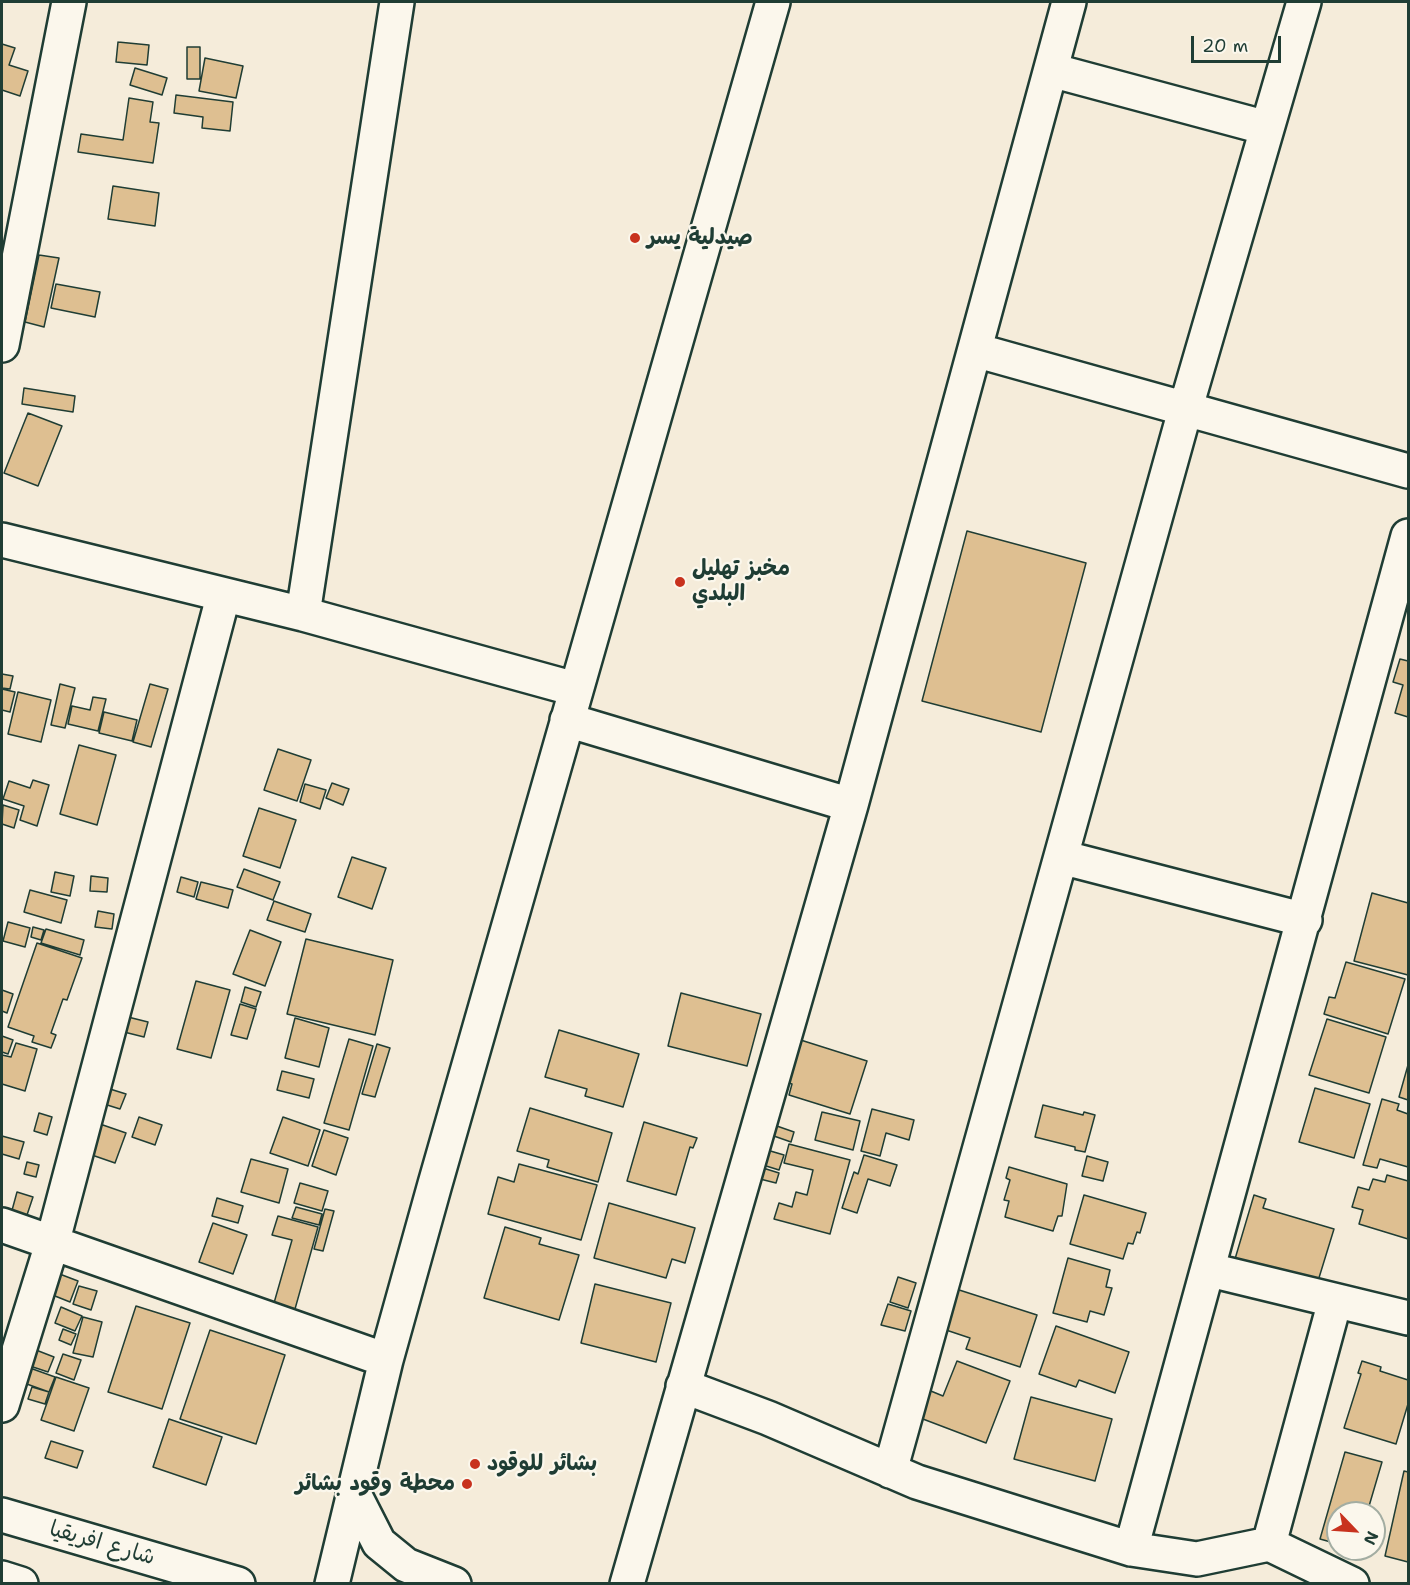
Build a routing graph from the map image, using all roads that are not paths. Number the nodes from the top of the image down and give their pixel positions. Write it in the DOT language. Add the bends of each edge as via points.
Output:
graph roads {
  1 [pos="69,2"];
  2 [pos="397,2"];
  3 [pos="773,2"];
  4 [pos="1069,2"];
  5 [pos="1304,2"];
  6 [pos="1051,70"];
  7 [pos="1267,128"];
  8 [pos="2,345"];
  9 [pos="975,350"];
  10 [pos="1186,407"];
  11 [pos="1408,471"];
  12 [pos="1408,536"];
  13 [pos="2,540"];
  14 [pos="223,597"];
  15 [pos="303,614"];
  16 [pos="575,689"];
  17 [pos="567,720"];
  18 [pos="851,805"];
  19 [pos="1061,857"];
  20 [pos="1305,920"];
  21 [pos="2,1225"];
  22 [pos="52,1244"];
  23 [pos="1210,1269"];
  24 [pos="1335,1301"];
  25 [pos="1408,1318"];
  26 [pos="386,1360"];
  27 [pos="683,1386"];
  28 [pos="2,1405"];
  29 [pos="890,1471"];
  30 [pos="353,1492"];
  31 [pos="2,1515"];
  32 [pos="1269,1544"];
  33 [pos="1131,1549"];
  34 [pos="238,1584"];
  35 [pos="332,1584"];
  36 [pos="454,1584"];
  37 [pos="627,1584"];
  38 [pos="1352,1584"];
  1 -- 8 [label="street"];
  2 -- 15 [label="street"];
  3 -- 16 [label="street"];
  4 -- 6 [label="street"];
  5 -- 7 [label="street"];
  6 -- 7 [label="street"];
  6 -- 9 [label="street"];
  7 -- 10 [label="street"];
  9 -- 10 [label="street"];
  9 -- 18 [label="street"];
  10 -- 11 [label="street"];
  10 -- 19 [label="street"];
  12 -- 20 [label="street"];
  13 -- 14 [label="street"];
  14 -- 15 [label="street"];
  14 -- 22 [label="street"];
  15 -- 16 [label="street"];
  16 -- 17 [label="street"];
  17 -- 18 [label="street"];
  17 -- 26 [label="street"];
  18 -- 27 [label="street"];
  19 -- 20 [label="street"];
  19 -- 29 [label="street"];
  20 -- 23 [label="street"];
  21 -- 22 [label="street"];
  22 -- 26 [label="street"];
  22 -- 28 [label="street"];
  23 -- 24 [label="street"];
  23 -- 33 [label="street"];
  24 -- 25 [label="street"];
  24 -- 32 [label="street"];
  26 -- 30 [label="street"];
  27 -- 29 [label="street"];
  27 -- 37 [label="street"];
  29 -- 33 [label="street"];
  30 -- 35 [label="street"];
  30 -- 36 [label="street" via="379,1543 406,1565"];
  31 -- 34 [label="street, شارع افريقيا"];
  32 -- 33 [label="street" via="1197,1559"];
  32 -- 38 [label="street"];
}
